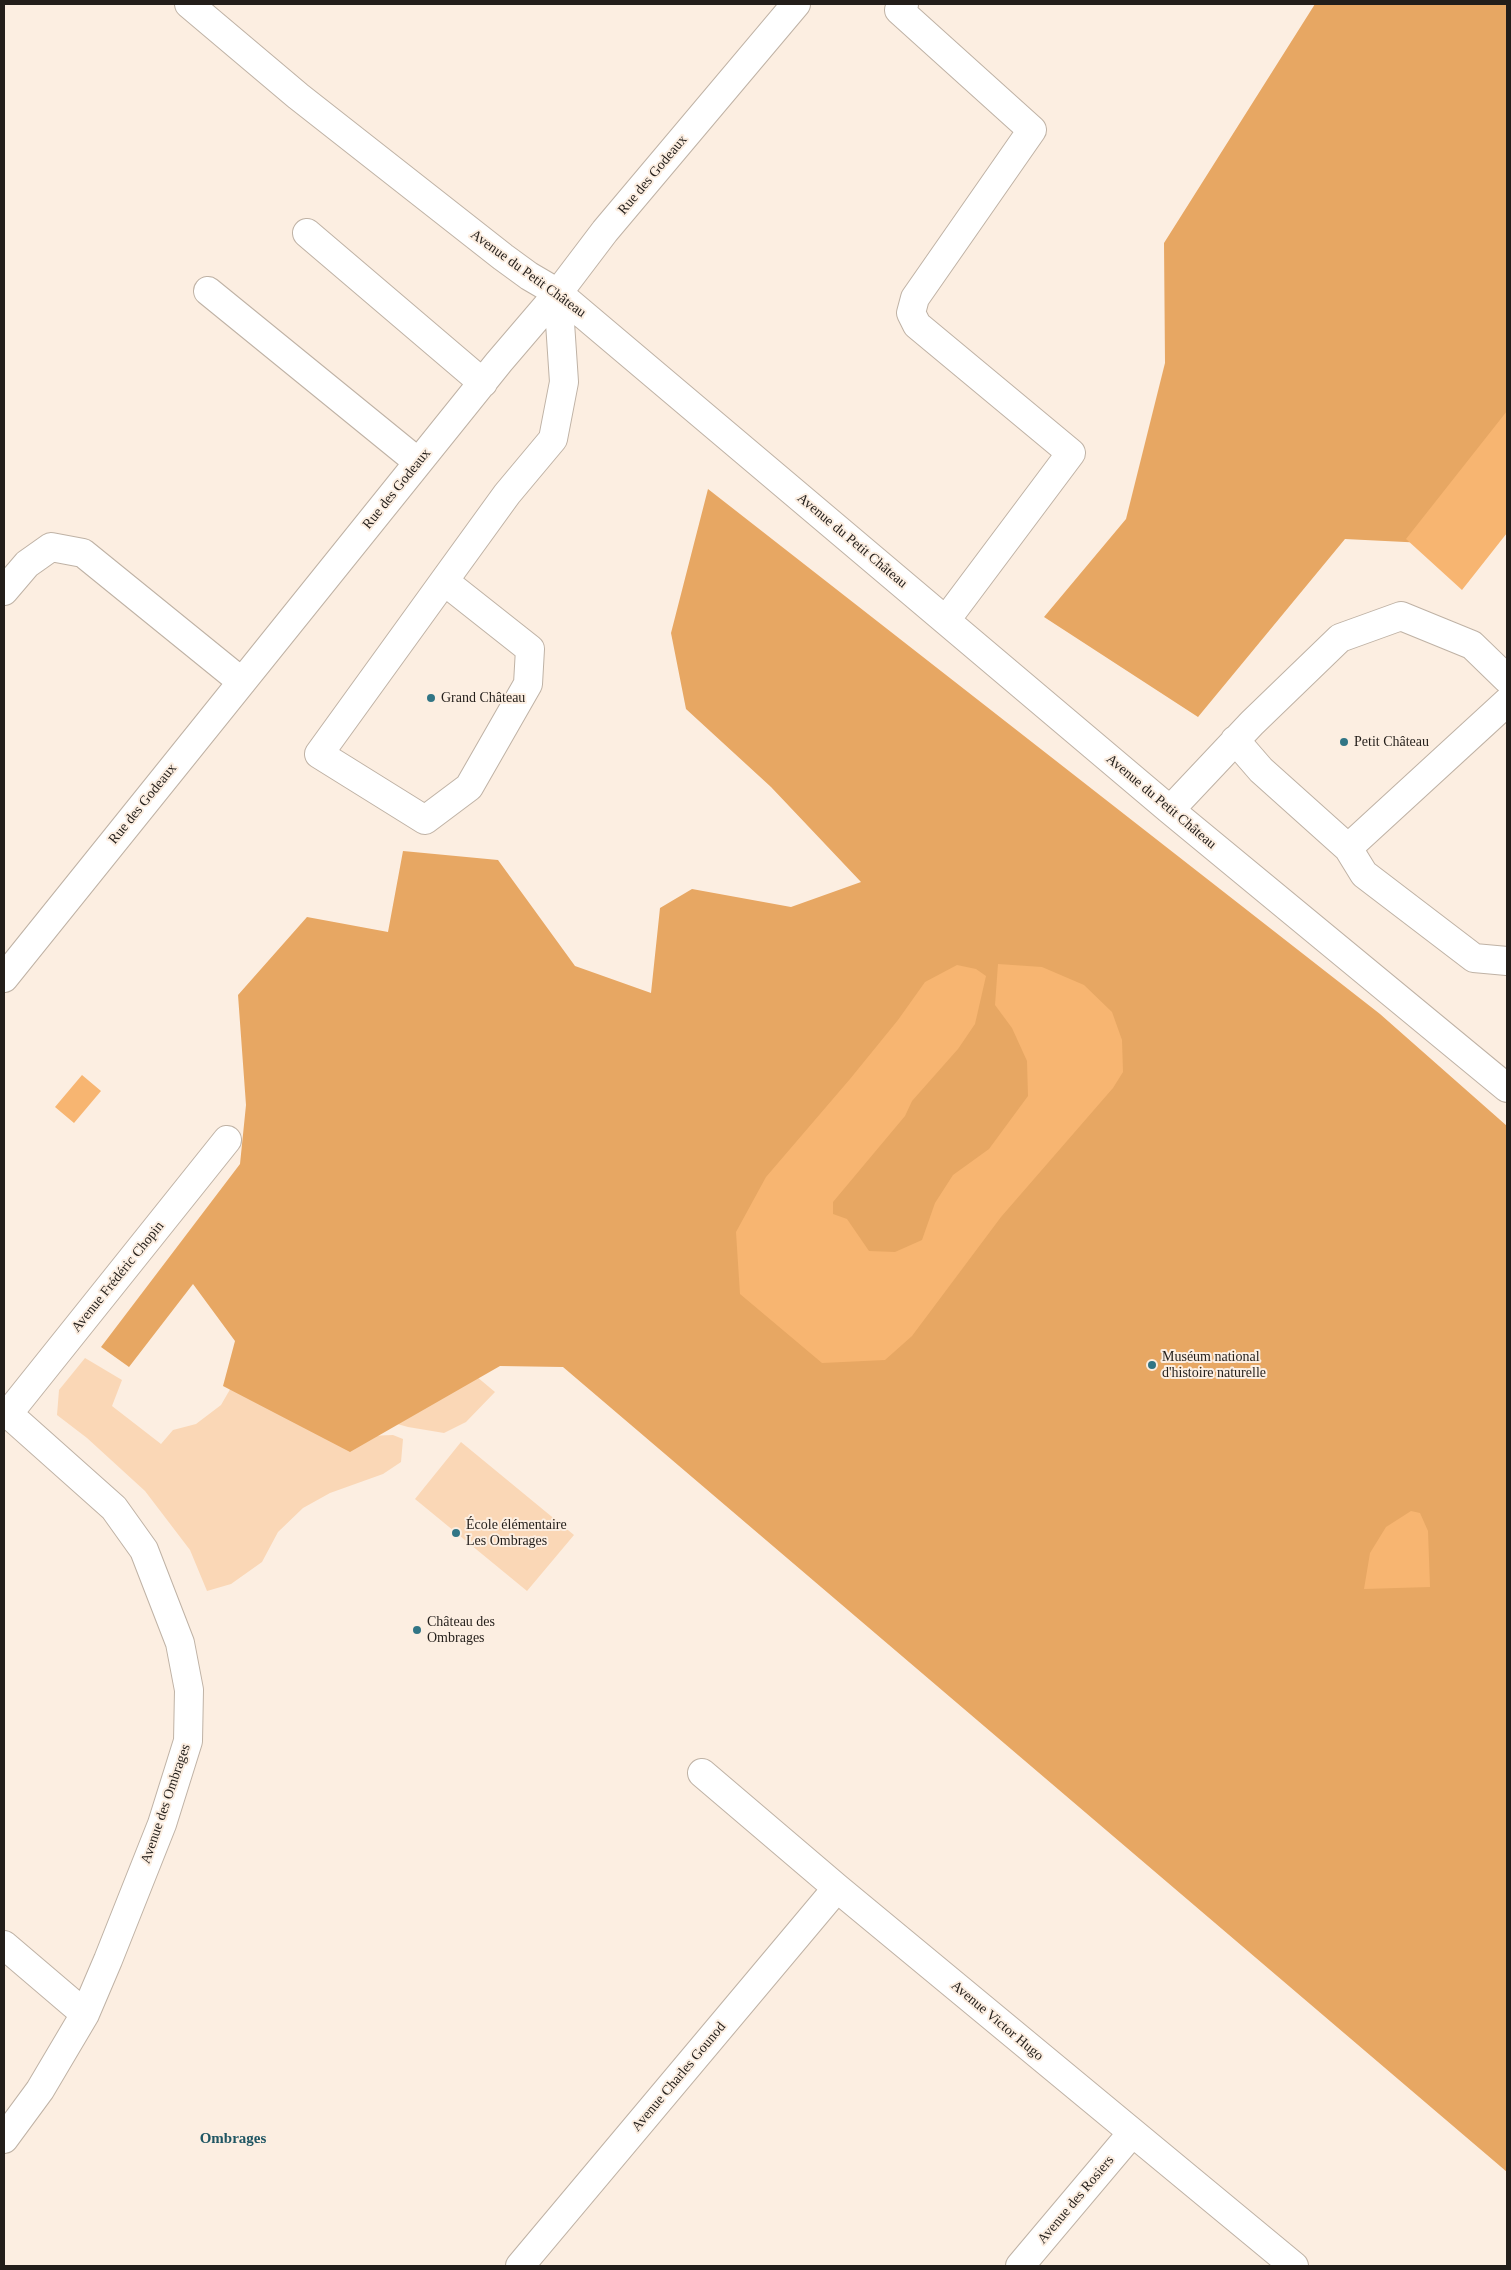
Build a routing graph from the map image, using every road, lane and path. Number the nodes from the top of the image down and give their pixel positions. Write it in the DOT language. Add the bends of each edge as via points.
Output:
graph roads {
  1 [pos="189,4"];
  2 [pos="796,4"];
  3 [pos="904,4"];
  4 [pos="307,233"];
  5 [pos="208,291"];
  6 [pos="558,293"];
  7 [pos="482,383"];
  8 [pos="418,462"];
  9 [pos="444,581"];
  10 [pos="4,591"];
  11 [pos="946,620"];
  12 [pos="1507,679"];
  13 [pos="242,682"];
  14 [pos="1507,702"];
  15 [pos="1235,740"];
  16 [pos="1170,810"];
  17 [pos="1348,848"];
  18 [pos="1507,961"];
  19 [pos="4,978"];
  20 [pos="1507,1088"];
  21 [pos="227,1140"];
  22 [pos="6,1412"];
  23 [pos="702,1773"];
  24 [pos="837,1888"];
  25 [pos="4,1945"];
  26 [pos="85,2014"];
  27 [pos="1132,2133"];
  28 [pos="4,2139"];
  29 [pos="520,2266"];
  30 [pos="1020,2266"];
  31 [pos="1294,2266"];
  1 -- 6 [label="street, Avenue du Petit Château" via="298,96 503,257"];
  2 -- 6 [label="street, Rue des Godeaux" via="605,231"];
  3 -- 11 [label="street" via="899,10 1032,130 915,298 911,313 917,325 1071,453"];
  4 -- 7 [label="street"];
  5 -- 8 [label="street"];
  6 -- 7 [label="street, Rue des Godeaux"];
  6 -- 9 [label="street" via="564,382 553,438 507,494"];
  6 -- 11 [label="street, Avenue du Petit Château"];
  7 -- 8 [label="street, Rue des Godeaux"];
  8 -- 13 [label="street, Rue des Godeaux"];
  9 -- 9 [label="street" via="319,754 425,820 469,787 528,684 530,650"];
  10 -- 13 [label="street" via="27,564 51,547 83,553"];
  11 -- 16 [label="street, Avenue du Petit Château"];
  12 -- 15 [label="street" via="1472,644 1402,616 1340,638"];
  13 -- 19 [label="street, Rue des Godeaux"];
  14 -- 17 [label="street"];
  15 -- 16 [label="street"];
  15 -- 17 [label="street" via="1261,770"];
  16 -- 20 [label="street, Avenue du Petit Château"];
  17 -- 18 [label="street" via="1364,874 1474,958"];
  21 -- 22 [label="street, Avenue Frédéric Chopin"];
  22 -- 26 [label="street, Avenue des Ombrages" via="114,1508 144,1550 180,1643 189,1690 188,1741 162,1824"];
  23 -- 24 [label="street, Avenue Victor Hugo"];
  24 -- 27 [label="street, Avenue Victor Hugo"];
  24 -- 29 [label="street, Avenue Charles Gounod"];
  25 -- 26 [label="street"];
  26 -- 28 [label="street, Avenue des Ombrages" via="40,2090"];
  27 -- 30 [label="street, Avenue des Rosiers"];
  27 -- 31 [label="street, Avenue Victor Hugo"];
}
